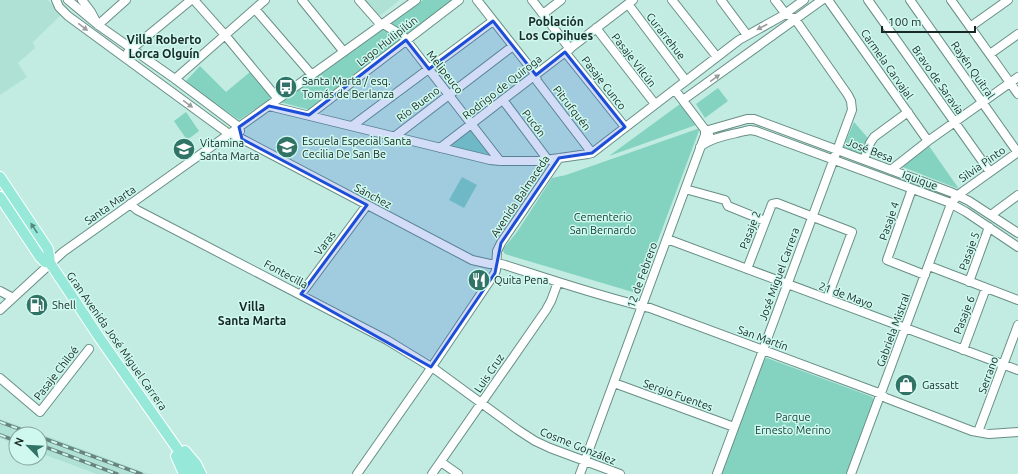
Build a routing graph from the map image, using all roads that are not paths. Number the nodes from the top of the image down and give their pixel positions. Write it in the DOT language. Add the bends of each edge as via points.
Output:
graph roads {
  1 [pos="56,0"];
  2 [pos="68,0"];
  3 [pos="82,0"];
  4 [pos="126,0"];
  5 [pos="192,0"];
  6 [pos="265,0"];
  7 [pos="302,0"];
  8 [pos="359,0"];
  9 [pos="416,0"];
  10 [pos="459,0"];
  11 [pos="477,0"];
  12 [pos="532,0"];
  13 [pos="561,0"];
  14 [pos="672,0"];
  15 [pos="721,0"];
  16 [pos="775,0"];
  17 [pos="804,0"];
  18 [pos="822,0"];
  19 [pos="828,0"];
  20 [pos="868,0"];
  21 [pos="910,0"];
  22 [pos="951,0"];
  23 [pos="1008,0"];
  24 [pos="630,2"];
  25 [pos="792,3"];
  26 [pos="255,9"];
  27 [pos="785,13"];
  28 [pos="543,14"];
  29 [pos="795,19"];
  30 [pos="493,21"];
  31 [pos="98,25"];
  32 [pos="381,25"];
  33 [pos="970,27"];
  34 [pos="596,28"];
  35 [pos="1018,34"];
  36 [pos="225,35"];
  37 [pos="747,35"];
  38 [pos="406,40"];
  39 [pos="513,46"];
  40 [pos="131,48"];
  41 [pos="568,50"];
  42 [pos="344,52"];
  43 [pos="990,54"];
  44 [pos="124,56"];
  45 [pos="717,57"];
  46 [pos="429,69"];
  47 [pos="312,75"];
  48 [pos="536,75"];
  49 [pos="1018,77"];
  50 [pos="174,78"];
  51 [pos="686,81"];
  52 [pos="1010,83"];
  53 [pos="675,90"];
  54 [pos="1018,94"];
  55 [pos="449,95"];
  56 [pos="278,99"];
  57 [pos="503,100"];
  58 [pos="683,100"];
  59 [pos="982,103"];
  60 [pos="655,104"];
  61 [pos="269,106"];
  62 [pos="908,112"];
  63 [pos="309,115"];
  64 [pos="955,122"];
  65 [pos="472,124"];
  66 [pos="352,126"];
  67 [pos="239,127"];
  68 [pos="625,128"];
  69 [pos="705,131"];
  70 [pos="229,134"];
  71 [pos="394,136"];
  72 [pos="242,139"];
  73 [pos="714,139"];
  74 [pos="928,141"];
  75 [pos="440,148"];
  76 [pos="700,148"];
  77 [pos="837,149"];
  78 [pos="1018,152"];
  79 [pos="592,153"];
  80 [pos="560,158"];
  81 [pos="548,160"];
  82 [pos="833,160"];
  83 [pos="864,160"];
  84 [pos="500,161"];
  85 [pos="890,170"];
  86 [pos="990,172"];
  87 [pos="0,177"];
  88 [pos="685,188"];
  89 [pos="912,189"];
  90 [pos="958,195"];
  91 [pos="1018,195"];
  92 [pos="0,197"];
  93 [pos="130,204"];
  94 [pos="952,204"];
  95 [pos="367,205"];
  96 [pos="991,215"];
  97 [pos="812,216"];
  98 [pos="765,221"];
  99 [pos="989,227"];
  100 [pos="1018,233"];
  101 [pos="667,239"];
  102 [pos="1018,247"];
  103 [pos="50,263"];
  104 [pos="497,264"];
  105 [pos="928,266"];
  106 [pos="747,269"];
  107 [pos="925,275"];
  108 [pos="558,282"];
  109 [pos="969,282"];
  110 [pos="787,284"];
  111 [pos="986,288"];
  112 [pos="0,291"];
  113 [pos="301,294"];
  114 [pos="13,298"];
  115 [pos="827,299"];
  116 [pos="1018,300"];
  117 [pos="642,306"];
  118 [pos="0,310"];
  119 [pos="1018,325"];
  120 [pos="906,328"];
  121 [pos="89,349"];
  122 [pos="763,350"];
  123 [pos="963,350"];
  124 [pos="1003,365"];
  125 [pos="431,367"];
  126 [pos="1018,370"];
  127 [pos="0,378"];
  128 [pos="614,383"];
  129 [pos="881,394"];
  130 [pos="481,404"];
  131 [pos="734,427"];
  132 [pos="166,432"];
  133 [pos="978,432"];
  134 [pos="1018,432"];
  135 [pos="584,461"];
  136 [pos="441,462"];
  137 [pos="853,473"];
  138 [pos="184,474"];
  139 [pos="192,474"];
  140 [pos="201,474"];
  141 [pos="357,474"];
  142 [pos="432,474"];
  143 [pos="458,474"];
  144 [pos="580,474"];
  145 [pos="620,474"];
  146 [pos="717,474"];
  1 -- 44 [label="street, Sánchez, one-way" via="68,16"];
  2 -- 31 [label="street"];
  3 -- 31 [label="street"];
  4 -- 31 [label="street"];
  5 -- 36 [label="street"];
  5 -- 40 [label="street"];
  6 -- 26 [label="street"];
  7 -- 42 [label="street"];
  8 -- 32 [label="street"];
  9 -- 32 [label="street, Santa Marta"];
  10 -- 38 [label="street, Lago Huilipilún"];
  11 -- 30 [label="street, Pitrufquén"];
  12 -- 28 [label="street, Pasaje Cunco"];
  13 -- 28 [label="street"];
  14 -- 45 [label="street"];
  15 -- 37 [label="street"];
  16 -- 27 [label="street"];
  17 -- 25 [label="street, Avenida Balmaceda"];
  18 -- 29 [label="street"];
  19 -- 62 [label="street, Carmela Carvajal"];
  20 -- 64 [label="street, Bravo de Saravia"];
  21 -- 59 [label="street, Rayén Quitral"];
  22 -- 33 [label="street"];
  23 -- 33 [label="street"];
  24 -- 34 [label="street, Rodrigo de Quiroga"];
  24 -- 51 [label="street, Curarrehue"];
  25 -- 27 [label="street, Avenida Balmaceda"];
  25 -- 29 [label="street"];
  26 -- 36 [label="street"];
  26 -- 47 [label="street"];
  27 -- 29 [label="street"];
  27 -- 37 [label="street, Avenida Balmaceda, one-way"];
  28 -- 41 [label="street, Pasaje Cunco"];
  58 -- 29 [label="street, one-way"];
  29 -- 77 [label="street, José Miguel Carrera" via="851,101 851,116"];
  30 -- 39 [label="street, Pitrufquén"];
  30 -- 46 [label="street"];
  31 -- 40 [label="street"];
  32 -- 38 [label="street, Melipeuco" via="385,25"];
  32 -- 42 [label="street, Santa Marta"];
  33 -- 43 [label="street"];
  34 -- 41 [label="street, Rodrigo de Quiroga"];
  34 -- 60 [label="street, Pasaje Vilcún"];
  35 -- 43 [label="street"];
  36 -- 50 [label="street"];
  36 -- 56 [label="street"];
  37 -- 45 [label="street, Avenida Balmaceda"];
  38 -- 46 [label="street, Melipeuco"];
  38 -- 63 [label="street, Lago Huilipilún"];
  39 -- 48 [label="street, Pitrufquén"];
  39 -- 55 [label="street, Río Bueno"];
  40 -- 44 [label="street"];
  40 -- 50 [label="street"];
  41 -- 48 [label="street, Rodrigo de Quiroga"];
  41 -- 68 [label="street, Pasaje Cunco"];
  42 -- 47 [label="street, Santa Marta"];
  43 -- 52 [label="street"];
  44 -- 70 [label="street, Sánchez, one-way"];
  45 -- 51 [label="street, Avenida Balmaceda"];
  46 -- 55 [label="street, Melipeuco"];
  46 -- 66 [label="street"];
  47 -- 56 [label="street, Santa Marta"];
  48 -- 57 [label="street, Rodrigo de Quiroga"];
  48 -- 79 [label="street, Pitrufquén" via="537,81"];
  49 -- 52 [label="street"];
  50 -- 67 [label="street"];
  51 -- 53 [label="street, Avenida Balmaceda"];
  52 -- 54 [label="street"];
  52 -- 59 [label="street"];
  53 -- 58 [label="street"];
  53 -- 60 [label="street, Avenida Balmaceda"];
  55 -- 65 [label="street, Melipeuco"];
  55 -- 71 [label="street, Río Bueno"];
  56 -- 61 [label="street, Santa Marta"];
  57 -- 65 [label="street, Rodrigo de Quiroga"];
  57 -- 81 [label="street, Pucón"];
  58 -- 69 [label="street"];
  59 -- 64 [label="street"];
  59 -- 78 [label="street, Rayén Quitral"];
  60 -- 68 [label="street, Avenida Balmaceda"];
  61 -- 63 [label="street"];
  61 -- 67 [label="street, Santa Marta"];
  62 -- 74 [label="street, Carmela Carvajal"];
  62 -- 83 [label="street" via="874,136"];
  63 -- 66 [label="street"];
  64 -- 74 [label="street"];
  64 -- 86 [label="street, Bravo de Saravia"];
  65 -- 75 [label="street, Rodrigo de Quiroga"];
  65 -- 84 [label="street, Melipeuco"];
  66 -- 71 [label="street"];
  67 -- 70 [label="street, Santa Marta"];
  67 -- 72 [label="street"];
  68 -- 79 [label="street, Avenida Balmaceda"];
  69 -- 73 [label="street"];
  69 -- 76 [label="street, 12 de Febrero"];
  69 -- 77 [label="street, José Besa" via="752,118"];
  70 -- 72 [label="street, Sánchez"];
  70 -- 93 [label="street, Santa Marta"];
  71 -- 75 [label="street"];
  72 -- 95 [label="street, Sánchez"];
  73 -- 76 [label="street, Iquique"];
  73 -- 82 [label="street, Iquique" via="753,130"];
  74 -- 85 [label="street"];
  75 -- 84 [label="street"];
  76 -- 88 [label="street, 12 de Febrero"];
  77 -- 82 [label="street, José Miguel Carrera"];
  77 -- 83 [label="street, José Besa"];
  78 -- 86 [label="street, Silvia Pinto"];
  79 -- 80 [label="street, Avenida Balmaceda"];
  80 -- 81 [label="street"];
  80 -- 104 [label="street, Avenida Balmaceda" via="501,243 497,252"];
  81 -- 84 [label="street"];
  82 -- 89 [label="street, Iquique"];
  82 -- 97 [label="street, José Miguel Carrera"];
  83 -- 85 [label="street, José Besa"];
  85 -- 90 [label="street, José Besa"];
  86 -- 90 [label="street, Silvia Pinto"];
  103 -- 87 [label="main road, Gran Avenida José Miguel Carrera, one-way" via="48,249"];
  88 -- 98 [label="street" via="725,200 728,206"];
  88 -- 101 [label="street, 12 de Febrero"];
  89 -- 94 [label="street, Iquique"];
  89 -- 107 [label="street, Pasaje 4" via="887,260"];
  90 -- 94 [label="street, Gabriela Mistral"];
  90 -- 96 [label="street, José Besa"];
  91 -- 96 [label="street"];
  92 -- 103 [label="main road, Gran Avenida José Miguel Carrera" via="40,257"];
  93 -- 103 [label="street, Santa Marta"];
  93 -- 113 [label="street, Fontecilla" via="137,210"];
  94 -- 99 [label="street, Iquique"];
  94 -- 105 [label="street, Gabriela Mistral"];
  95 -- 104 [label="street, Sánchez" via="472,260"];
  95 -- 113 [label="street, Varas"];
  96 -- 100 [label="street, José Besa"];
  97 -- 98 [label="street, Pasaje 2" via="773,203"];
  97 -- 110 [label="street, José Miguel Carrera"];
  97 -- 115 [label="street" via="852,232"];
  98 -- 106 [label="street, Pasaje 2"];
  99 -- 102 [label="street, Iquique"];
  99 -- 109 [label="street, Pasaje 5"];
  101 -- 106 [label="street, 21 de Mayo"];
  101 -- 117 [label="street, 12 de Febrero"];
  103 -- 114 [label="street, Santa Marta"];
  103 -- 132 [label="main road, Gran Avenida José Miguel Carrera"];
  104 -- 108 [label="street, San Martín"];
  104 -- 125 [label="street, Avenida Balmaceda" via="495,273"];
  105 -- 107 [label="street, Gabriela Mistral"];
  105 -- 109 [label="street"];
  106 -- 110 [label="street, 21 de Mayo"];
  107 -- 120 [label="street, Gabriela Mistral"];
  108 -- 117 [label="street, San Martín"];
  108 -- 130 [label="street, Luis Cruz" via="546,310"];
  109 -- 111 [label="street"];
  110 -- 115 [label="street, 21 de Mayo"];
  110 -- 122 [label="street, José Miguel Carrera"];
  111 -- 116 [label="street"];
  111 -- 123 [label="street, Pasaje 6"];
  112 -- 114 [label="street"];
  113 -- 125 [label="street, Fontecilla"];
  114 -- 118 [label="street, Santa Marta"];
  115 -- 120 [label="street, 21 de Mayo"];
  117 -- 122 [label="street, San Martín"];
  117 -- 128 [label="street, 12 de Febrero"];
  119 -- 124 [label="street, Serrano"];
  120 -- 123 [label="street, 21 de Mayo"];
  120 -- 129 [label="street, Gabriela Mistral"];
  121 -- 127 [label="street, Pasaje Chiloé" via="40,412"];
  122 -- 129 [label="street, San Martín"];
  122 -- 131 [label="street, José Miguel Carrera"];
  123 -- 124 [label="street, 21 de Mayo"];
  124 -- 126 [label="street, 21 de Mayo"];
  124 -- 133 [label="street, Serrano"];
  125 -- 130 [label="street, Cosme González"];
  125 -- 141 [label="street, Avenida Balmaceda"];
  128 -- 131 [label="street, Sergio Fuentes"];
  128 -- 135 [label="street, 12 de Febrero"];
  129 -- 133 [label="street, San Martín"];
  129 -- 137 [label="street, Gabriela Mistral"];
  130 -- 135 [label="street, Cosme González" via="531,439"];
  130 -- 136 [label="street, Luis Cruz"];
  131 -- 146 [label="street, José Miguel Carrera"];
  132 -- 138 [label="main road, Gran Avenida José Miguel Carrera"];
  132 -- 139 [label="main road, Gran Avenida José Miguel Carrera"];
  132 -- 140 [label="main road, Gran Avenida José Miguel Carrera" via="192,458"];
  133 -- 134 [label="street, San Martín"];
  135 -- 144 [label="street, 12 de Febrero"];
  135 -- 145 [label="street, Cosme González"];
  136 -- 142 [label="street, Luis Cruz"];
  136 -- 143 [label="street"];
}
